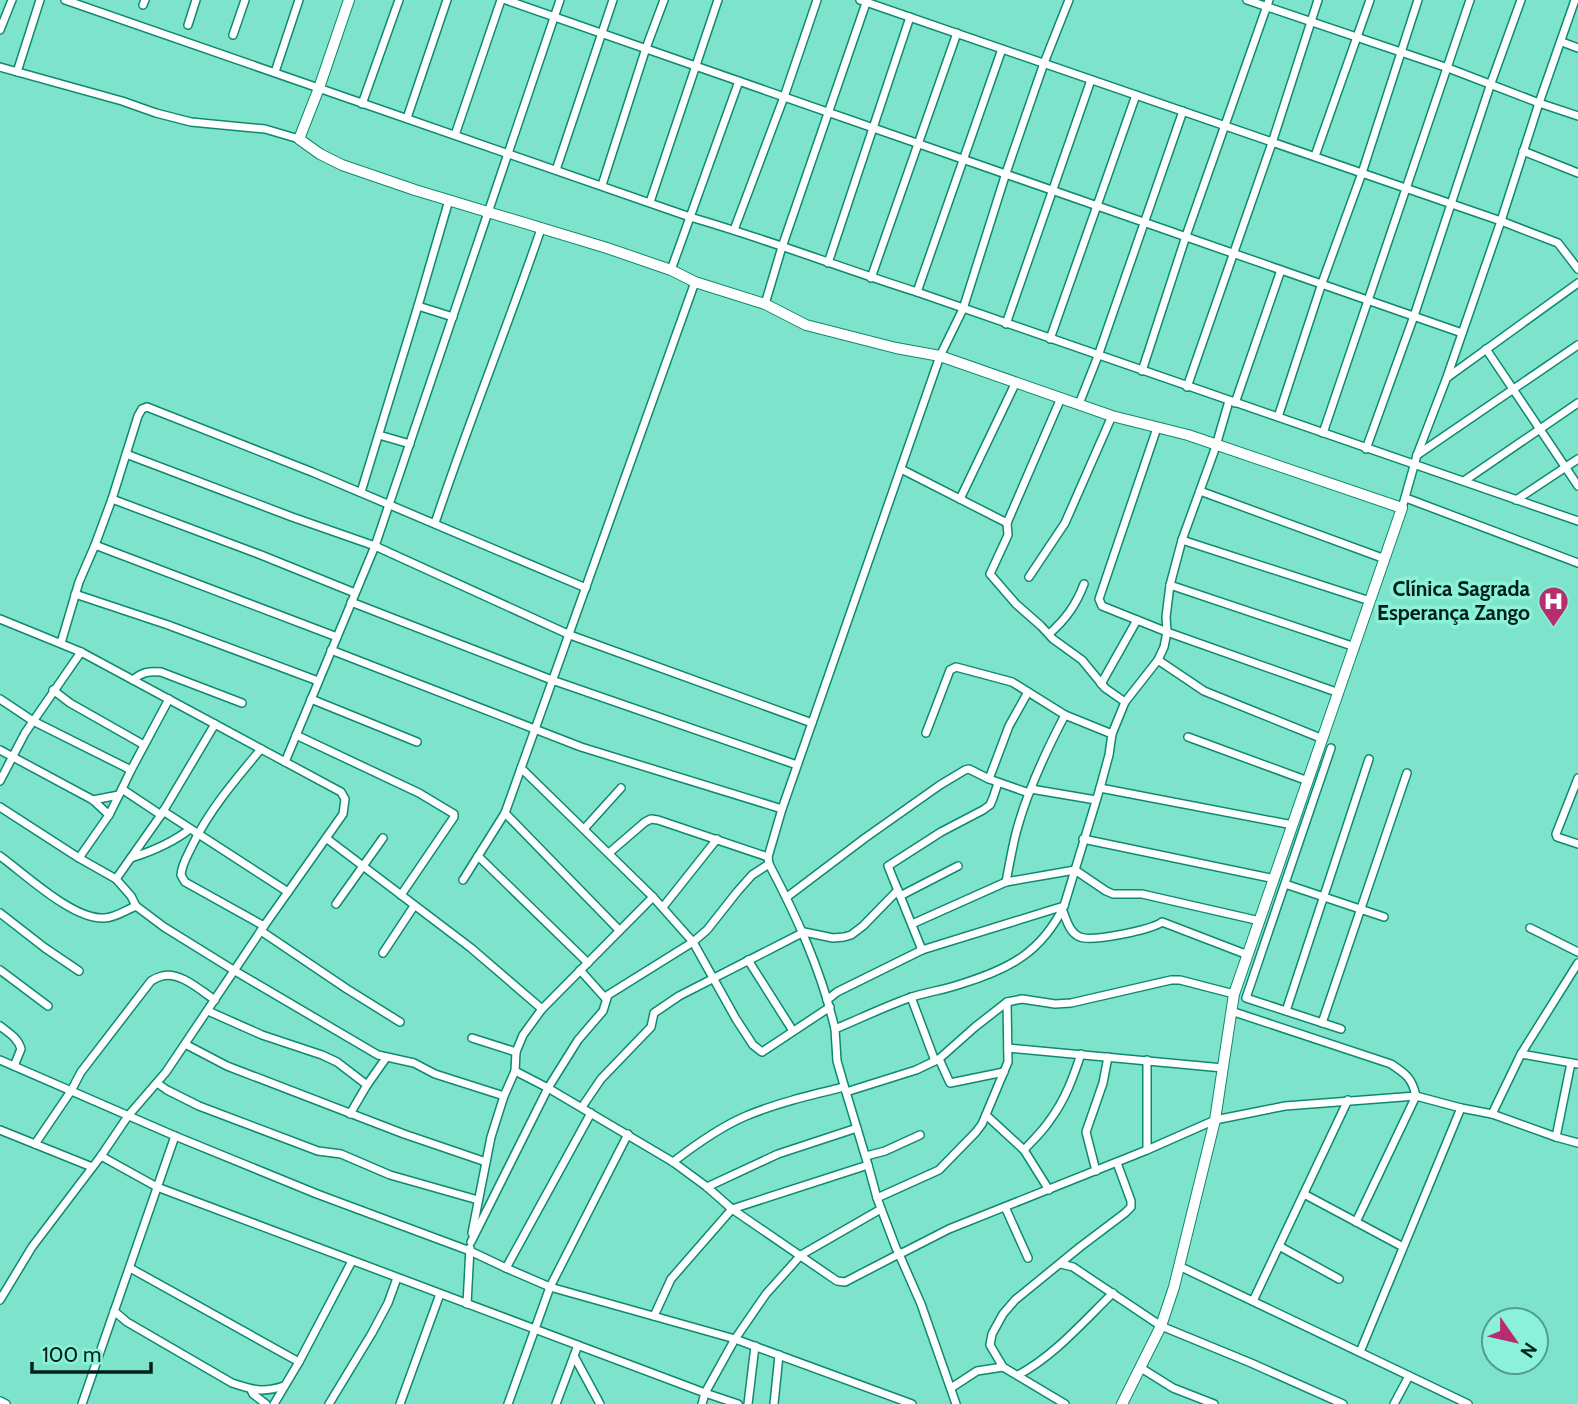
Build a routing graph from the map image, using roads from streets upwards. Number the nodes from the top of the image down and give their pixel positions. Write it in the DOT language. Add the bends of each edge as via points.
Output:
graph roads {
  1 [pos="12,0"];
  2 [pos="40,0"];
  3 [pos="65,0"];
  4 [pos="196,0"];
  5 [pos="245,0"];
  6 [pos="299,0"];
  7 [pos="349,0"];
  8 [pos="398,0"];
  9 [pos="447,0"];
  10 [pos="504,0"];
  11 [pos="560,0"];
  12 [pos="613,0"];
  13 [pos="664,0"];
  14 [pos="718,0"];
  15 [pos="817,0"];
  16 [pos="1069,0"];
  17 [pos="1247,0"];
  18 [pos="1318,0"];
  19 [pos="1370,0"];
  20 [pos="1418,0"];
  21 [pos="1470,0"];
  22 [pos="1521,0"];
  23 [pos="1575,0"];
  24 [pos="864,1"];
  25 [pos="1268,3"];
  26 [pos="554,17"];
  27 [pos="910,17"];
  28 [pos="1311,22"];
  29 [pos="188,25"];
  30 [pos="0,30"];
  31 [pos="957,33"];
  32 [pos="601,34"];
  33 [pos="233,35"];
  34 [pos="1357,38"];
  35 [pos="1562,42"];
  36 [pos="646,48"];
  37 [pos="1578,48"];
  38 [pos="1002,49"];
  39 [pos="1400,51"];
  40 [pos="1044,63"];
  41 [pos="696,66"];
  42 [pos="0,67"];
  43 [pos="1448,68"];
  44 [pos="17,72"];
  45 [pos="275,72"];
  46 [pos="1091,80"];
  47 [pos="738,81"];
  48 [pos="1491,83"];
  49 [pos="318,88"];
  50 [pos="1136,95"];
  51 [pos="784,97"];
  52 [pos="1539,103"];
  53 [pos="362,104"];
  54 [pos="1183,111"];
  55 [pos="829,112"];
  56 [pos="1578,116"];
  57 [pos="407,118"];
  58 [pos="1226,126"];
  59 [pos="873,128"];
  60 [pos="455,135"];
  61 [pos="299,139"];
  62 [pos="918,143"];
  63 [pos="1272,143"];
  64 [pos="1523,151"];
  65 [pos="508,153"];
  66 [pos="1315,156"];
  67 [pos="963,158"];
  68 [pos="556,170"];
  69 [pos="1006,173"];
  70 [pos="1362,173"];
  71 [pos="1578,173"];
  72 [pos="602,185"];
  73 [pos="1407,188"];
  74 [pos="1053,190"];
  75 [pos="449,200"];
  76 [pos="650,202"];
  77 [pos="1452,204"];
  78 [pos="1096,206"];
  79 [pos="488,211"];
  80 [pos="690,217"];
  81 [pos="1143,221"];
  82 [pos="1501,221"];
  83 [pos="541,229"];
  84 [pos="734,230"];
  85 [pos="1186,236"];
  86 [pos="782,247"];
  87 [pos="1578,251"];
  88 [pos="1233,253"];
  89 [pos="1569,257"];
  90 [pos="828,263"];
  91 [pos="1578,269"];
  92 [pos="671,270"];
  93 [pos="1281,270"];
  94 [pos="871,278"];
  95 [pos="695,282"];
  96 [pos="1322,283"];
  97 [pos="1578,283"];
  98 [pos="917,292"];
  99 [pos="1368,300"];
  100 [pos="765,304"];
  101 [pos="418,306"];
  102 [pos="963,309"];
  103 [pos="1414,316"];
  104 [pos="453,317"];
  105 [pos="1006,324"];
  106 [pos="1462,332"];
  107 [pos="1050,339"];
  108 [pos="1578,345"];
  109 [pos="1486,349"];
  110 [pos="940,356"];
  111 [pos="1098,356"];
  112 [pos="1142,371"];
  113 [pos="1447,377"];
  114 [pos="1016,382"];
  115 [pos="1187,387"];
  116 [pos="1513,390"];
  117 [pos="1061,398"];
  118 [pos="1232,402"];
  119 [pos="1578,403"];
  120 [pos="1079,404"];
  121 [pos="1112,416"];
  122 [pos="1278,417"];
  123 [pos="1157,428"];
  124 [pos="1539,428"];
  125 [pos="1323,433"];
  126 [pos="379,435"];
  127 [pos="410,444"];
  128 [pos="1216,445"];
  129 [pos="1366,449"];
  130 [pos="126,454"];
  131 [pos="1417,455"];
  132 [pos="1578,459"];
  133 [pos="1415,465"];
  134 [pos="1565,467"];
  135 [pos="901,469"];
  136 [pos="1464,481"];
  137 [pos="1578,486"];
  138 [pos="1199,491"];
  139 [pos="361,492"];
  140 [pos="112,499"];
  141 [pos="960,499"];
  142 [pos="1516,500"];
  143 [pos="1404,503"];
  144 [pos="390,504"];
  145 [pos="1578,522"];
  146 [pos="435,523"];
  147 [pos="1007,523"];
  148 [pos="1182,540"];
  149 [pos="95,545"];
  150 [pos="374,546"];
  151 [pos="1385,559"];
  152 [pos="1578,563"];
  153 [pos="1029,577"];
  154 [pos="1084,584"];
  155 [pos="1170,585"];
  156 [pos="586,588"];
  157 [pos="355,593"];
  158 [pos="75,594"];
  159 [pos="1370,601"];
  160 [pos="351,602"];
  161 [pos="0,619"];
  162 [pos="1137,620"];
  163 [pos="1167,632"];
  164 [pos="1049,634"];
  165 [pos="570,635"];
  166 [pos="337,637"];
  167 [pos="61,643"];
  168 [pos="1354,646"];
  169 [pos="331,650"];
  170 [pos="81,652"];
  171 [pos="1158,660"];
  172 [pos="133,680"];
  173 [pos="552,680"];
  174 [pos="318,681"];
  175 [pos="1101,684"];
  176 [pos="53,690"];
  177 [pos="1028,692"];
  178 [pos="1339,692"];
  179 [pos="0,699"];
  180 [pos="169,699"];
  181 [pos="311,699"];
  182 [pos="1125,702"];
  183 [pos="242,703"];
  184 [pos="1065,715"];
  185 [pos="33,721"];
  186 [pos="812,723"];
  187 [pos="215,724"];
  188 [pos="535,728"];
  189 [pos="926,733"];
  190 [pos="1112,734"];
  191 [pos="296,735"];
  192 [pos="1188,737"];
  193 [pos="1323,739"];
  194 [pos="417,743"];
  195 [pos="144,745"];
  196 [pos="1331,748"];
  197 [pos="261,749"];
  198 [pos="0,750"];
  199 [pos="13,757"];
  200 [pos="1370,759"];
  201 [pos="285,762"];
  202 [pos="797,765"];
  203 [pos="522,768"];
  204 [pos="131,770"];
  205 [pos="1407,773"];
  206 [pos="1578,778"];
  207 [pos="989,779"];
  208 [pos="1308,781"];
  209 [pos="0,782"];
  210 [pos="998,783"];
  211 [pos="621,788"];
  212 [pos="1100,788"];
  213 [pos="1030,791"];
  214 [pos="121,792"];
  215 [pos="93,800"];
  216 [pos="1096,800"];
  217 [pos="0,807"];
  218 [pos="782,809"];
  219 [pos="162,813"];
  220 [pos="505,813"];
  221 [pos="108,815"];
  222 [pos="1293,825"];
  223 [pos="584,829"];
  224 [pos="193,832"];
  225 [pos="326,838"];
  226 [pos="383,838"];
  227 [pos="718,839"];
  228 [pos="1083,839"];
  229 [pos="1578,844"];
  230 [pos="609,853"];
  231 [pos="0,856"];
  232 [pos="478,856"];
  233 [pos="79,858"];
  234 [pos="131,858"];
  235 [pos="768,860"];
  236 [pos="363,866"];
  237 [pos="958,866"];
  238 [pos="1075,870"];
  239 [pos="116,879"];
  240 [pos="1275,879"];
  241 [pos="463,880"];
  242 [pos="1006,882"];
  243 [pos="1285,884"];
  244 [pos="288,892"];
  245 [pos="899,893"];
  246 [pos="401,895"];
  247 [pos="653,897"];
  248 [pos="787,897"];
  249 [pos="1324,897"];
  250 [pos="336,904"];
  251 [pos="136,906"];
  252 [pos="414,906"];
  253 [pos="663,907"];
  254 [pos="1063,907"];
  255 [pos="1361,909"];
  256 [pos="0,914"];
  257 [pos="1384,917"];
  258 [pos="1260,921"];
  259 [pos="912,924"];
  260 [pos="1530,928"];
  261 [pos="262,929"];
  262 [pos="619,930"];
  263 [pos="804,932"];
  264 [pos="693,942"];
  265 [pos="922,950"];
  266 [pos="1578,952"];
  267 [pos="383,953"];
  268 [pos="1248,955"];
  269 [pos="748,960"];
  270 [pos="588,962"];
  271 [pos="1578,963"];
  272 [pos="0,970"];
  273 [pos="580,970"];
  274 [pos="79,971"];
  275 [pos="235,971"];
  276 [pos="713,978"];
  277 [pos="1234,994"];
  278 [pos="911,997"];
  279 [pos="606,999"];
  280 [pos="215,1000"];
  281 [pos="1007,1002"];
  282 [pos="829,1004"];
  283 [pos="48,1006"];
  284 [pos="542,1009"];
  285 [pos="208,1011"];
  286 [pos="1231,1011"];
  287 [pos="1286,1011"];
  288 [pos="400,1022"];
  289 [pos="1322,1023"];
  290 [pos="0,1026"];
  291 [pos="835,1029"];
  292 [pos="1341,1029"];
  293 [pos="793,1031"];
  294 [pos="472,1038"];
  295 [pos="185,1044"];
  296 [pos="1008,1048"];
  297 [pos="516,1052"];
  298 [pos="1081,1054"];
  299 [pos="1521,1054"];
  300 [pos="1108,1057"];
  301 [pos="386,1058"];
  302 [pos="0,1060"];
  303 [pos="937,1060"];
  304 [pos="1147,1060"];
  305 [pos="1574,1063"];
  306 [pos="14,1066"];
  307 [pos="1223,1068"];
  308 [pos="515,1070"];
  309 [pos="1004,1072"];
  310 [pos="158,1083"];
  311 [pos="367,1085"];
  312 [pos="548,1087"];
  313 [pos="845,1089"];
  314 [pos="71,1091"];
  315 [pos="504,1096"];
  316 [pos="1416,1096"];
  317 [pos="1348,1100"];
  318 [pos="582,1107"];
  319 [pos="1461,1108"];
  320 [pos="591,1113"];
  321 [pos="350,1114"];
  322 [pos="1492,1114"];
  323 [pos="986,1115"];
  324 [pos="128,1116"];
  325 [pos="1215,1120"];
  326 [pos="857,1128"];
  327 [pos="0,1130"];
  328 [pos="628,1134"];
  329 [pos="920,1135"];
  330 [pos="175,1136"];
  331 [pos="1556,1137"];
  332 [pos="1578,1143"];
  333 [pos="35,1144"];
  334 [pos="1024,1150"];
  335 [pos="1147,1150"];
  336 [pos="101,1156"];
  337 [pos="866,1156"];
  338 [pos="485,1162"];
  339 [pos="673,1162"];
  340 [pos="1117,1163"];
  341 [pos="868,1165"];
  342 [pos="92,1167"];
  343 [pos="1096,1171"];
  344 [pos="157,1187"];
  345 [pos="706,1187"];
  346 [pos="1049,1190"];
  347 [pos="1304,1194"];
  348 [pos="877,1198"];
  349 [pos="478,1200"];
  350 [pos="1005,1207"];
  351 [pos="732,1209"];
  352 [pos="881,1209"];
  353 [pos="1356,1222"];
  354 [pos="471,1242"];
  355 [pos="1279,1246"];
  356 [pos="1403,1247"];
  357 [pos="470,1251"];
  358 [pos="899,1254"];
  359 [pos="801,1255"];
  360 [pos="1028,1258"];
  361 [pos="352,1261"];
  362 [pos="1061,1264"];
  363 [pos="1179,1266"];
  364 [pos="130,1268"];
  365 [pos="506,1268"];
  366 [pos="397,1278"];
  367 [pos="1339,1279"];
  368 [pos="550,1287"];
  369 [pos="1113,1293"];
  370 [pos="440,1294"];
  371 [pos="0,1300"];
  372 [pos="1253,1301"];
  373 [pos="467,1304"];
  374 [pos="114,1311"];
  375 [pos="654,1316"];
  376 [pos="1161,1326"];
  377 [pos="535,1329"];
  378 [pos="735,1339"];
  379 [pos="578,1345"];
  380 [pos="755,1346"];
  381 [pos="1360,1352"];
  382 [pos="779,1355"];
  383 [pos="574,1356"];
  384 [pos="299,1362"];
  385 [pos="1003,1367"];
  386 [pos="1141,1368"];
  387 [pos="1018,1375"];
  388 [pos="1409,1376"];
  389 [pos="284,1386"];
  390 [pos="951,1388"];
  391 [pos="251,1390"];
  392 [pos="883,1393"];
  393 [pos="705,1394"];
  394 [pos="0,1401"];
  395 [pos="6,1404"];
  396 [pos="82,1404"];
  397 [pos="266,1404"];
  398 [pos="274,1404"];
  399 [pos="329,1404"];
  400 [pos="400,1404"];
  401 [pos="508,1404"];
  402 [pos="555,1404"];
  403 [pos="600,1404"];
  404 [pos="702,1404"];
  405 [pos="738,1404"];
  406 [pos="748,1404"];
  407 [pos="774,1404"];
  408 [pos="879,1404"];
  409 [pos="912,1404"];
  410 [pos="956,1404"];
  411 [pos="1065,1404"];
  412 [pos="1122,1404"];
  413 [pos="1214,1404"];
  414 [pos="1343,1404"];
  415 [pos="1394,1404"];
  416 [pos="1468,1404"];
  1 -- 30 [label="street"];
  2 -- 44 [label="street"];
  3 -- 45 [label="street"];
  4 -- 29 [label="street"];
  5 -- 33 [label="street"];
  6 -- 45 [label="street"];
  7 -- 49 [label="street"];
  8 -- 53 [label="street"];
  9 -- 57 [label="street"];
  10 -- 26 [label="street"];
  10 -- 60 [label="street"];
  11 -- 26 [label="street"];
  12 -- 32 [label="street"];
  13 -- 36 [label="street"];
  14 -- 41 [label="street"];
  15 -- 51 [label="street"];
  16 -- 40 [label="street"];
  17 -- 25 [label="street"];
  18 -- 28 [label="street"];
  19 -- 34 [label="street"];
  20 -- 39 [label="street"];
  21 -- 43 [label="street"];
  22 -- 48 [label="street"];
  23 -- 35 [label="street"];
  24 -- 27 [label="street"];
  24 -- 55 [label="street"];
  25 -- 28 [label="street"];
  25 -- 58 [label="street"];
  26 -- 32 [label="street"];
  26 -- 65 [label="street"];
  27 -- 31 [label="street"];
  27 -- 59 [label="street"];
  28 -- 34 [label="street"];
  28 -- 63 [label="street"];
  31 -- 38 [label="street"];
  31 -- 62 [label="street"];
  32 -- 36 [label="street"];
  32 -- 68 [label="street"];
  34 -- 39 [label="street"];
  34 -- 66 [label="street"];
  35 -- 37 [label="street"];
  35 -- 52 [label="street"];
  36 -- 41 [label="street"];
  36 -- 72 [label="street"];
  38 -- 40 [label="street"];
  38 -- 67 [label="street"];
  39 -- 43 [label="street"];
  39 -- 70 [label="street"];
  40 -- 46 [label="street"];
  40 -- 69 [label="street"];
  41 -- 47 [label="street"];
  41 -- 76 [label="street"];
  42 -- 44 [label="street"];
  43 -- 48 [label="street"];
  43 -- 73 [label="street"];
  44 -- 61 [label="street" via="191,122 265,128"];
  45 -- 49 [label="street"];
  46 -- 50 [label="street"];
  46 -- 74 [label="street"];
  47 -- 51 [label="street"];
  47 -- 80 [label="street"];
  48 -- 52 [label="street"];
  48 -- 77 [label="street"];
  49 -- 53 [label="street"];
  49 -- 61 [label="street"];
  50 -- 54 [label="street"];
  50 -- 78 [label="street"];
  51 -- 55 [label="street"];
  51 -- 84 [label="street"];
  52 -- 56 [label="street"];
  52 -- 64 [label="street"];
  53 -- 57 [label="street"];
  54 -- 58 [label="street"];
  54 -- 81 [label="street"];
  55 -- 59 [label="street"];
  55 -- 86 [label="street"];
  57 -- 60 [label="street"];
  58 -- 63 [label="street"];
  58 -- 85 [label="street"];
  59 -- 62 [label="street"];
  59 -- 90 [label="street"];
  60 -- 65 [label="street"];
  61 -- 75 [label="street" via="342,165"];
  62 -- 67 [label="street"];
  62 -- 94 [label="street"];
  63 -- 66 [label="street"];
  63 -- 88 [label="street"];
  64 -- 71 [label="street"];
  64 -- 82 [label="street"];
  65 -- 68 [label="street"];
  65 -- 79 [label="street"];
  66 -- 70 [label="street"];
  67 -- 69 [label="street"];
  67 -- 98 [label="street"];
  68 -- 72 [label="street"];
  69 -- 74 [label="street"];
  69 -- 102 [label="street"];
  70 -- 73 [label="street"];
  70 -- 96 [label="street"];
  72 -- 76 [label="street"];
  73 -- 77 [label="street"];
  73 -- 99 [label="street"];
  74 -- 78 [label="street"];
  74 -- 105 [label="street"];
  75 -- 79 [label="street"];
  75 -- 101 [label="street"];
  76 -- 80 [label="street"];
  77 -- 82 [label="street"];
  77 -- 103 [label="street"];
  78 -- 81 [label="street"];
  78 -- 107 [label="street"];
  79 -- 83 [label="street"];
  79 -- 104 [label="street"];
  80 -- 84 [label="street"];
  80 -- 92 [label="street"];
  81 -- 85 [label="street"];
  81 -- 111 [label="street"];
  82 -- 89 [label="street" via="1559,243"];
  82 -- 106 [label="street"];
  83 -- 92 [label="street"];
  83 -- 146 [label="street"];
  84 -- 86 [label="street"];
  85 -- 88 [label="street"];
  85 -- 112 [label="street"];
  86 -- 90 [label="street"];
  86 -- 100 [label="street"];
  87 -- 89 [label="street"];
  88 -- 93 [label="street"];
  88 -- 115 [label="street"];
  89 -- 91 [label="street"];
  90 -- 94 [label="street"];
  92 -- 95 [label="street"];
  93 -- 96 [label="street"];
  93 -- 118 [label="street"];
  94 -- 98 [label="street"];
  95 -- 100 [label="street"];
  95 -- 156 [label="street"];
  96 -- 99 [label="street"];
  96 -- 122 [label="street"];
  97 -- 109 [label="street"];
  98 -- 102 [label="street"];
  99 -- 103 [label="street"];
  99 -- 125 [label="street"];
  100 -- 110 [label="street" via="806,325"];
  101 -- 104 [label="street"];
  101 -- 126 [label="street"];
  102 -- 105 [label="street"];
  102 -- 110 [label="street"];
  103 -- 106 [label="street"];
  103 -- 129 [label="street"];
  104 -- 127 [label="street"];
  105 -- 107 [label="street"];
  106 -- 113 [label="street"];
  107 -- 111 [label="street"];
  108 -- 116 [label="street"];
  109 -- 113 [label="street"];
  109 -- 116 [label="street"];
  110 -- 114 [label="street"];
  110 -- 135 [label="street"];
  111 -- 112 [label="street"];
  111 -- 120 [label="street"];
  112 -- 115 [label="street"];
  113 -- 131 [label="street"];
  114 -- 117 [label="street"];
  114 -- 141 [label="street"];
  115 -- 118 [label="street"];
  116 -- 124 [label="street"];
  116 -- 131 [label="street"];
  117 -- 120 [label="street"];
  117 -- 147 [label="street"];
  118 -- 122 [label="street"];
  118 -- 128 [label="street"];
  119 -- 124 [label="street"];
  120 -- 121 [label="street"];
  121 -- 123 [label="street"];
  121 -- 153 [label="street" via="1065,523"];
  122 -- 125 [label="street"];
  123 -- 128 [label="street"];
  123 -- 162 [label="street" via="1100,599 1102,606"];
  124 -- 134 [label="street"];
  124 -- 136 [label="street"];
  125 -- 129 [label="street"];
  126 -- 127 [label="street"];
  126 -- 139 [label="street"];
  127 -- 144 [label="street"];
  128 -- 138 [label="street"];
  128 -- 143 [label="street"];
  129 -- 133 [label="street"];
  130 -- 139 [label="street" via="138,416 147,407"];
  130 -- 140 [label="street"];
  130 -- 150 [label="street"];
  131 -- 133 [label="street"];
  132 -- 134 [label="street"];
  133 -- 136 [label="street"];
  133 -- 143 [label="street"];
  134 -- 137 [label="street"];
  134 -- 142 [label="street"];
  135 -- 141 [label="street"];
  135 -- 186 [label="street"];
  136 -- 142 [label="street"];
  138 -- 148 [label="street"];
  138 -- 151 [label="street"];
  139 -- 144 [label="street"];
  140 -- 149 [label="street"];
  140 -- 157 [label="street"];
  141 -- 147 [label="street"];
  142 -- 145 [label="street"];
  143 -- 151 [label="street"];
  143 -- 152 [label="street"];
  144 -- 146 [label="street"];
  144 -- 150 [label="street"];
  146 -- 156 [label="street"];
  147 -- 164 [label="street" via="1008,535 990,575"];
  148 -- 155 [label="street"];
  148 -- 159 [label="street"];
  149 -- 158 [label="street"];
  149 -- 166 [label="street"];
  150 -- 157 [label="street"];
  150 -- 165 [label="street"];
  151 -- 159 [label="street"];
  154 -- 164 [label="street" via="1078,601"];
  155 -- 163 [label="street"];
  155 -- 168 [label="street"];
  156 -- 165 [label="street"];
  157 -- 160 [label="street"];
  158 -- 167 [label="street"];
  158 -- 174 [label="street"];
  159 -- 168 [label="street"];
  160 -- 166 [label="street"];
  160 -- 173 [label="street"];
  161 -- 167 [label="street"];
  162 -- 163 [label="street"];
  162 -- 175 [label="street"];
  163 -- 171 [label="street"];
  163 -- 178 [label="street"];
  164 -- 175 [label="street" via="1082,660"];
  165 -- 173 [label="street"];
  165 -- 186 [label="street"];
  166 -- 169 [label="street"];
  167 -- 170 [label="street"];
  168 -- 178 [label="street"];
  169 -- 174 [label="street"];
  169 -- 188 [label="street"];
  170 -- 172 [label="street"];
  170 -- 176 [label="street"];
  171 -- 182 [label="street"];
  171 -- 193 [label="street" via="1204,691"];
  172 -- 180 [label="street"];
  172 -- 183 [label="street" via="141,673 161,672"];
  173 -- 188 [label="street"];
  173 -- 202 [label="street"];
  174 -- 181 [label="street"];
  175 -- 182 [label="street"];
  176 -- 185 [label="street"];
  176 -- 195 [label="street"];
  177 -- 184 [label="street"];
  177 -- 189 [label="street" via="1012,682 953,668"];
  177 -- 207 [label="street"];
  178 -- 193 [label="street"];
  179 -- 185 [label="street"];
  180 -- 187 [label="street"];
  180 -- 195 [label="street"];
  181 -- 191 [label="street"];
  181 -- 194 [label="street"];
  182 -- 190 [label="street"];
  184 -- 190 [label="street"];
  184 -- 213 [label="street"];
  185 -- 199 [label="street"];
  185 -- 204 [label="street"];
  186 -- 202 [label="street"];
  187 -- 197 [label="street"];
  187 -- 219 [label="street"];
  188 -- 203 [label="street"];
  188 -- 218 [label="street" via="581,747"];
  190 -- 212 [label="street"];
  191 -- 201 [label="street"];
  191 -- 246 [label="street" via="454,814"];
  192 -- 208 [label="street"];
  193 -- 208 [label="street"];
  195 -- 204 [label="street"];
  196 -- 243 [label="street"];
  197 -- 201 [label="street"];
  197 -- 224 [label="street"];
  198 -- 199 [label="street"];
  199 -- 209 [label="street"];
  199 -- 215 [label="street"];
  200 -- 249 [label="street"];
  201 -- 225 [label="street" via="341,792 345,799 343,814"];
  202 -- 218 [label="street"];
  203 -- 220 [label="street"];
  203 -- 223 [label="street"];
  204 -- 214 [label="street"];
  205 -- 255 [label="street"];
  206 -- 229 [label="street" via="1556,834"];
  207 -- 210 [label="street"];
  207 -- 248 [label="street" via="969,769 958,774"];
  208 -- 222 [label="street"];
  210 -- 213 [label="street"];
  210 -- 245 [label="street" via="983,810 888,866"];
  211 -- 223 [label="street"];
  212 -- 216 [label="street"];
  212 -- 222 [label="street"];
  213 -- 216 [label="street"];
  213 -- 242 [label="street"];
  214 -- 215 [label="street"];
  214 -- 219 [label="street"];
  214 -- 221 [label="street"];
  215 -- 221 [label="street"];
  216 -- 228 [label="street"];
  217 -- 233 [label="street"];
  218 -- 235 [label="street"];
  219 -- 224 [label="street"];
  219 -- 234 [label="street"];
  220 -- 232 [label="street"];
  220 -- 262 [label="street"];
  221 -- 233 [label="street"];
  222 -- 240 [label="street"];
  223 -- 230 [label="street"];
  224 -- 234 [label="street"];
  224 -- 244 [label="street"];
  224 -- 261 [label="street" via="181,875 185,882"];
  225 -- 236 [label="street"];
  225 -- 244 [label="street"];
  226 -- 236 [label="street"];
  227 -- 230 [label="street" via="651,819"];
  227 -- 235 [label="street"];
  227 -- 253 [label="street"];
  228 -- 238 [label="street"];
  228 -- 240 [label="street"];
  230 -- 247 [label="street"];
  231 -- 251 [label="street" via="67,906 93,917 109,918"];
  232 -- 241 [label="street"];
  232 -- 270 [label="street"];
  233 -- 239 [label="street"];
  234 -- 239 [label="street"];
  235 -- 248 [label="street"];
  235 -- 264 [label="street"];
  236 -- 246 [label="street"];
  236 -- 250 [label="street"];
  237 -- 245 [label="street"];
  238 -- 242 [label="street"];
  238 -- 254 [label="street"];
  238 -- 258 [label="street" via="1113,894 1142,894"];
  239 -- 251 [label="street"];
  240 -- 258 [label="street"];
  242 -- 259 [label="street"];
  243 -- 249 [label="street"];
  243 -- 287 [label="street" via="1246,998"];
  244 -- 261 [label="street"];
  245 -- 259 [label="street"];
  245 -- 263 [label="street" via="851,935"];
  246 -- 252 [label="street"];
  247 -- 253 [label="street"];
  247 -- 262 [label="street"];
  248 -- 263 [label="street"];
  249 -- 255 [label="street"];
  249 -- 287 [label="street"];
  251 -- 275 [label="street"];
  252 -- 267 [label="street"];
  252 -- 284 [label="street"];
  253 -- 264 [label="street"];
  254 -- 265 [label="street"];
  254 -- 268 [label="street" via="1071,930 1080,937 1142,930 1162,922"];
  254 -- 278 [label="street" via="1028,954 962,984"];
  255 -- 257 [label="street"];
  255 -- 289 [label="street"];
  256 -- 274 [label="street"];
  258 -- 268 [label="street"];
  259 -- 265 [label="street"];
  260 -- 266 [label="street"];
  261 -- 275 [label="street"];
  261 -- 288 [label="street"];
  262 -- 270 [label="street"];
  263 -- 269 [label="street"];
  263 -- 282 [label="street"];
  264 -- 276 [label="street"];
  264 -- 279 [label="street"];
  265 -- 282 [label="street" via="837,992"];
  268 -- 277 [label="street"];
  269 -- 276 [label="street"];
  269 -- 293 [label="street"];
  270 -- 273 [label="street"];
  271 -- 299 [label="street"];
  272 -- 283 [label="street"];
  273 -- 279 [label="street"];
  273 -- 284 [label="street"];
  275 -- 280 [label="street"];
  275 -- 301 [label="street"];
  276 -- 293 [label="street" via="753,1045 762,1052"];
  276 -- 318 [label="street" via="654,1013 651,1027 601,1079"];
  277 -- 281 [label="street" via="1171,980 1071,1003"];
  277 -- 286 [label="street"];
  278 -- 291 [label="street"];
  278 -- 303 [label="street"];
  279 -- 312 [label="street" via="603,1011"];
  280 -- 285 [label="street"];
  280 -- 314 [label="street" via="174,976 151,981"];
  281 -- 296 [label="street"];
  281 -- 303 [label="street"];
  282 -- 291 [label="street"];
  282 -- 293 [label="street"];
  284 -- 297 [label="street"];
  285 -- 295 [label="street"];
  285 -- 311 [label="street" via="322,1055"];
  286 -- 307 [label="street"];
  286 -- 316 [label="street" via="1391,1064 1413,1082"];
  287 -- 289 [label="street"];
  289 -- 292 [label="street"];
  290 -- 306 [label="street" via="20,1044"];
  291 -- 313 [label="street"];
  294 -- 297 [label="street"];
  295 -- 310 [label="street"];
  295 -- 321 [label="street" via="223,1064"];
  296 -- 298 [label="street"];
  296 -- 309 [label="street"];
  297 -- 308 [label="street"];
  298 -- 300 [label="street"];
  298 -- 334 [label="street" via="1058,1109"];
  299 -- 305 [label="street"];
  299 -- 322 [label="street"];
  300 -- 304 [label="street"];
  300 -- 343 [label="street" via="1086,1132"];
  301 -- 311 [label="street"];
  301 -- 315 [label="street" via="414,1063"];
  302 -- 306 [label="street"];
  303 -- 309 [label="street" via="950,1083"];
  303 -- 313 [label="street"];
  304 -- 307 [label="street"];
  304 -- 335 [label="street"];
  305 -- 331 [label="street"];
  306 -- 314 [label="street"];
  307 -- 325 [label="street"];
  308 -- 312 [label="street"];
  308 -- 315 [label="street"];
  309 -- 323 [label="street"];
  310 -- 324 [label="street"];
  310 -- 349 [label="street" via="200,1106 318,1151 341,1154 390,1175"];
  311 -- 321 [label="street"];
  312 -- 318 [label="street"];
  312 -- 354 [label="street"];
  313 -- 326 [label="street"];
  313 -- 339 [label="street" via="793,1099 745,1116"];
  314 -- 324 [label="street"];
  314 -- 333 [label="street"];
  315 -- 338 [label="street"];
  316 -- 317 [label="street"];
  316 -- 319 [label="street"];
  316 -- 353 [label="street"];
  317 -- 325 [label="street"];
  317 -- 347 [label="street"];
  318 -- 320 [label="street"];
  319 -- 322 [label="street"];
  319 -- 356 [label="street"];
  320 -- 328 [label="street"];
  320 -- 365 [label="street"];
  321 -- 338 [label="street"];
  322 -- 331 [label="street"];
  323 -- 334 [label="street"];
  323 -- 348 [label="street" via="939,1170"];
  324 -- 330 [label="street"];
  324 -- 336 [label="street"];
  325 -- 335 [label="street"];
  325 -- 363 [label="street"];
  326 -- 337 [label="street"];
  326 -- 345 [label="street" via="778,1154"];
  327 -- 333 [label="street"];
  328 -- 339 [label="street"];
  328 -- 368 [label="street"];
  329 -- 337 [label="street"];
  330 -- 344 [label="street"];
  330 -- 357 [label="street"];
  331 -- 332 [label="street"];
  333 -- 342 [label="street"];
  334 -- 346 [label="street"];
  335 -- 340 [label="street"];
  336 -- 342 [label="street"];
  336 -- 344 [label="street"];
  337 -- 341 [label="street"];
  338 -- 349 [label="street"];
  339 -- 345 [label="street"];
  340 -- 343 [label="street"];
  340 -- 362 [label="street" via="1131,1207"];
  341 -- 348 [label="street"];
  341 -- 351 [label="street"];
  342 -- 371 [label="street" via="32,1247"];
  343 -- 346 [label="street"];
  344 -- 361 [label="street"];
  344 -- 364 [label="street"];
  345 -- 351 [label="street"];
  346 -- 350 [label="street"];
  347 -- 353 [label="street"];
  347 -- 355 [label="street"];
  348 -- 352 [label="street"];
  349 -- 354 [label="street"];
  350 -- 358 [label="street"];
  350 -- 360 [label="street"];
  351 -- 359 [label="street"];
  351 -- 375 [label="street" via="676,1273"];
  352 -- 358 [label="street"];
  352 -- 359 [label="street"];
  353 -- 356 [label="street"];
  354 -- 357 [label="street"];
  355 -- 367 [label="street"];
  355 -- 372 [label="street"];
  356 -- 381 [label="street"];
  357 -- 365 [label="street"];
  357 -- 373 [label="street"];
  358 -- 359 [label="street" via="845,1282"];
  358 -- 390 [label="street"];
  359 -- 378 [label="street"];
  361 -- 366 [label="street"];
  361 -- 384 [label="street"];
  362 -- 369 [label="street"];
  362 -- 385 [label="street" via="1003,1314 990,1345"];
  363 -- 372 [label="street"];
  363 -- 376 [label="street"];
  364 -- 374 [label="street"];
  364 -- 384 [label="street"];
  365 -- 368 [label="street"];
  366 -- 370 [label="street"];
  366 -- 399 [label="street" via="372,1333"];
  368 -- 375 [label="street"];
  368 -- 377 [label="street"];
  369 -- 376 [label="street"];
  369 -- 387 [label="street" via="1053,1351"];
  370 -- 373 [label="street"];
  370 -- 400 [label="street"];
  372 -- 381 [label="street"];
  373 -- 377 [label="street"];
  374 -- 391 [label="street"];
  374 -- 396 [label="street"];
  375 -- 378 [label="street"];
  376 -- 386 [label="street"];
  376 -- 414 [label="street"];
  377 -- 379 [label="street"];
  377 -- 401 [label="street"];
  378 -- 380 [label="street"];
  378 -- 393 [label="street"];
  379 -- 383 [label="street"];
  379 -- 393 [label="street"];
  380 -- 382 [label="street"];
  380 -- 406 [label="street"];
  381 -- 388 [label="street"];
  382 -- 392 [label="street"];
  382 -- 407 [label="street"];
  383 -- 402 [label="street"];
  383 -- 403 [label="street"];
  384 -- 389 [label="street"];
  385 -- 387 [label="street"];
  385 -- 390 [label="street" via="977,1371"];
  386 -- 412 [label="street"];
  386 -- 413 [label="street" via="1173,1388"];
  387 -- 411 [label="street"];
  388 -- 415 [label="street"];
  388 -- 416 [label="street"];
  389 -- 391 [label="street"];
  389 -- 398 [label="street"];
  390 -- 410 [label="street"];
  391 -- 397 [label="street"];
  392 -- 408 [label="street"];
  392 -- 409 [label="street"];
  393 -- 404 [label="street"];
  393 -- 405 [label="street"];
  394 -- 395 [label="street"];
}
